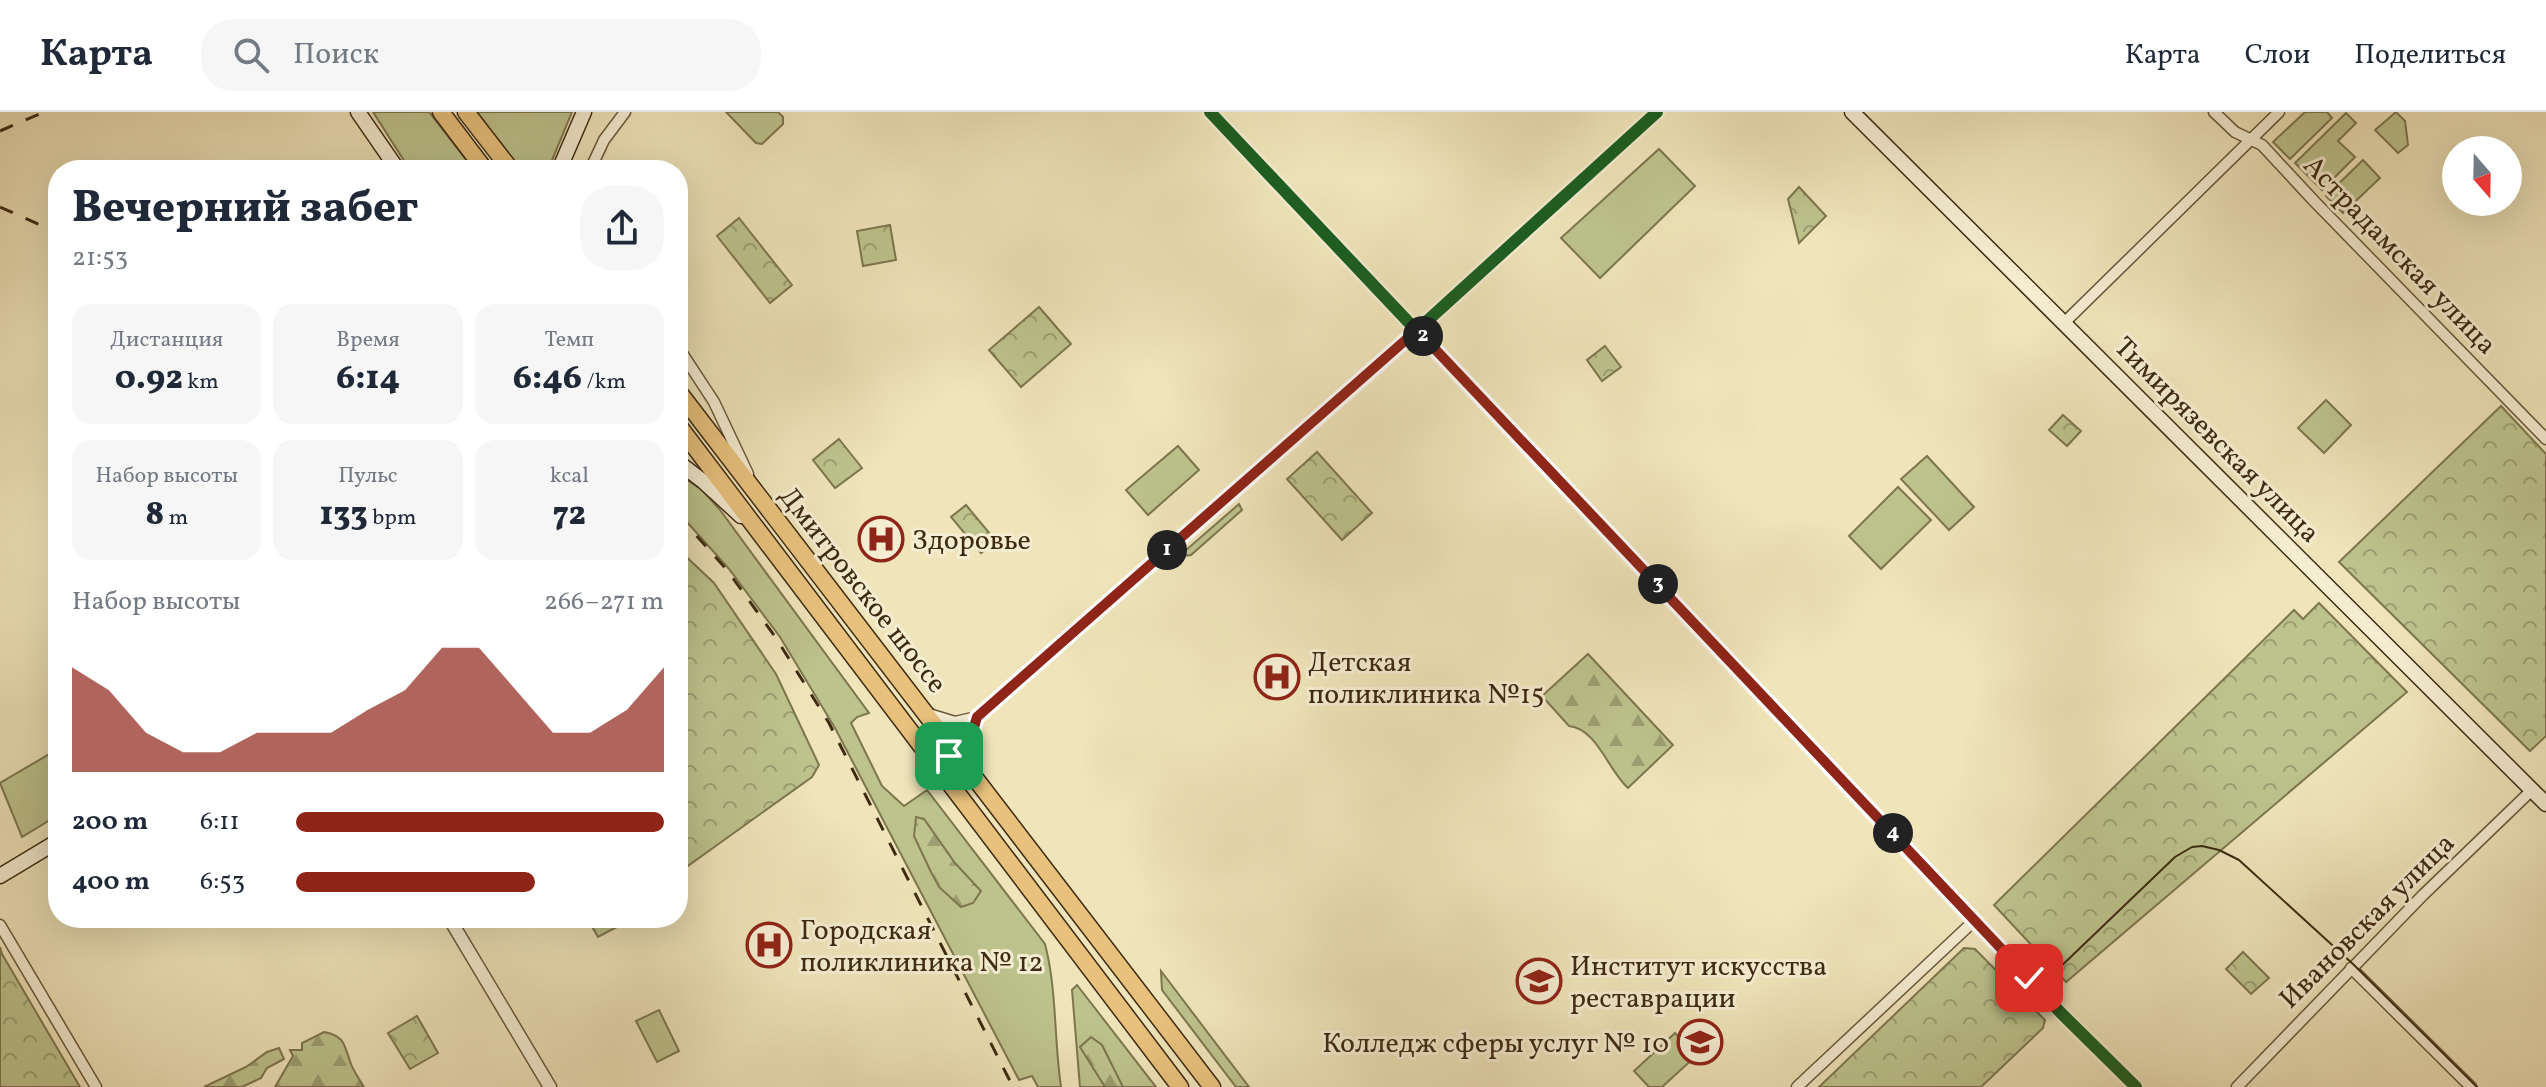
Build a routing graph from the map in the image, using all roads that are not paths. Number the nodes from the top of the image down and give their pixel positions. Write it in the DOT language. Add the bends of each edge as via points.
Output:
graph roads {
  1 [pos="358,112"];
  2 [pos="366,112"];
  3 [pos="441,112"];
  4 [pos="466,112"];
  5 [pos="584,112"];
  6 [pos="625,112"];
  7 [pos="1210,112"];
  8 [pos="1657,112"];
  9 [pos="1852,112"];
  10 [pos="2214,112"];
  11 [pos="2279,112"];
  12 [pos="375,135"];
  13 [pos="2252,139"];
  14 [pos="391,160"];
  15 [pos="477,160"];
  16 [pos="503,160"];
  17 [pos="563,160"];
  18 [pos="595,160"];
  19 [pos="2065,322"];
  20 [pos="1417,330"];
  21 [pos="688,362"];
  22 [pos="688,404"];
  23 [pos="688,439"];
  24 [pos="2546,439"];
  25 [pos="688,470"];
  26 [pos="756,490"];
  27 [pos="754,528"];
  28 [pos="927,713"];
  29 [pos="977,717"];
  30 [pos="968,766"];
  31 [pos="943,776"];
  32 [pos="2532,790"];
  33 [pos="2546,804"];
  34 [pos="48,847"];
  35 [pos="0,876"];
  36 [pos="1975,920"];
  37 [pos="0,925"];
  38 [pos="455,928"];
  39 [pos="2351,968"];
  40 [pos="96,1087"];
  41 [pos="550,1087"];
  42 [pos="1180,1087"];
  43 [pos="1212,1087"];
  44 [pos="1797,1087"];
  45 [pos="2136,1087"];
  46 [pos="2237,1087"];
  47 [pos="2471,1087"];
  1 -- 12 [label="main road"];
  2 -- 12 [label="main road"];
  3 -- 15 [label="main road"];
  4 -- 16 [label="main road"];
  5 -- 17 [label="main road"];
  6 -- 18 [label="street"];
  7 -- 20 [label="street"];
  8 -- 20 [label="street"];
  9 -- 19 [label="main road, Тимирязевская улица"];
  10 -- 13 [label="street, Астрадамская улица" via="2235,132"];
  11 -- 13 [label="street"];
  12 -- 14 [label="main road"];
  13 -- 19 [label="street"];
  13 -- 24 [label="street, Астрадамская улица"];
  19 -- 32 [label="main road, Тимирязевская улица"];
  20 -- 29 [label="street"];
  20 -- 36 [label="street"];
  21 -- 26 [label="street" via="714,402"];
  22 -- 26 [label="main road, Дмитровское шоссе"];
  23 -- 27 [label="main road, Дмитровское шоссе"];
  25 -- 27 [label="main road"];
  26 -- 28 [label="main road, Дмитровское шоссе"];
  27 -- 31 [label="main road, Дмитровское шоссе"];
  28 -- 29 [label="street" via="955,722"];
  28 -- 30 [label="main road, Дмитровское шоссе"];
  29 -- 30 [label="street"];
  30 -- 31 [label="street" via="956,755 945,758 940,765"];
  30 -- 43 [label="main road, Дмитровское шоссе"];
  31 -- 42 [label="main road, Дмитровское шоссе"];
  32 -- 33 [label="main road, Тимирязевская улица"];
  32 -- 39 [label="street, Ивановская улица"];
  34 -- 35 [label="main road"];
  36 -- 44 [label="street"];
  36 -- 45 [label="street"];
  37 -- 40 [label="street"];
  38 -- 41 [label="street"];
  39 -- 46 [label="street, Ивановская улица"];
  39 -- 47 [label="street"];
}
